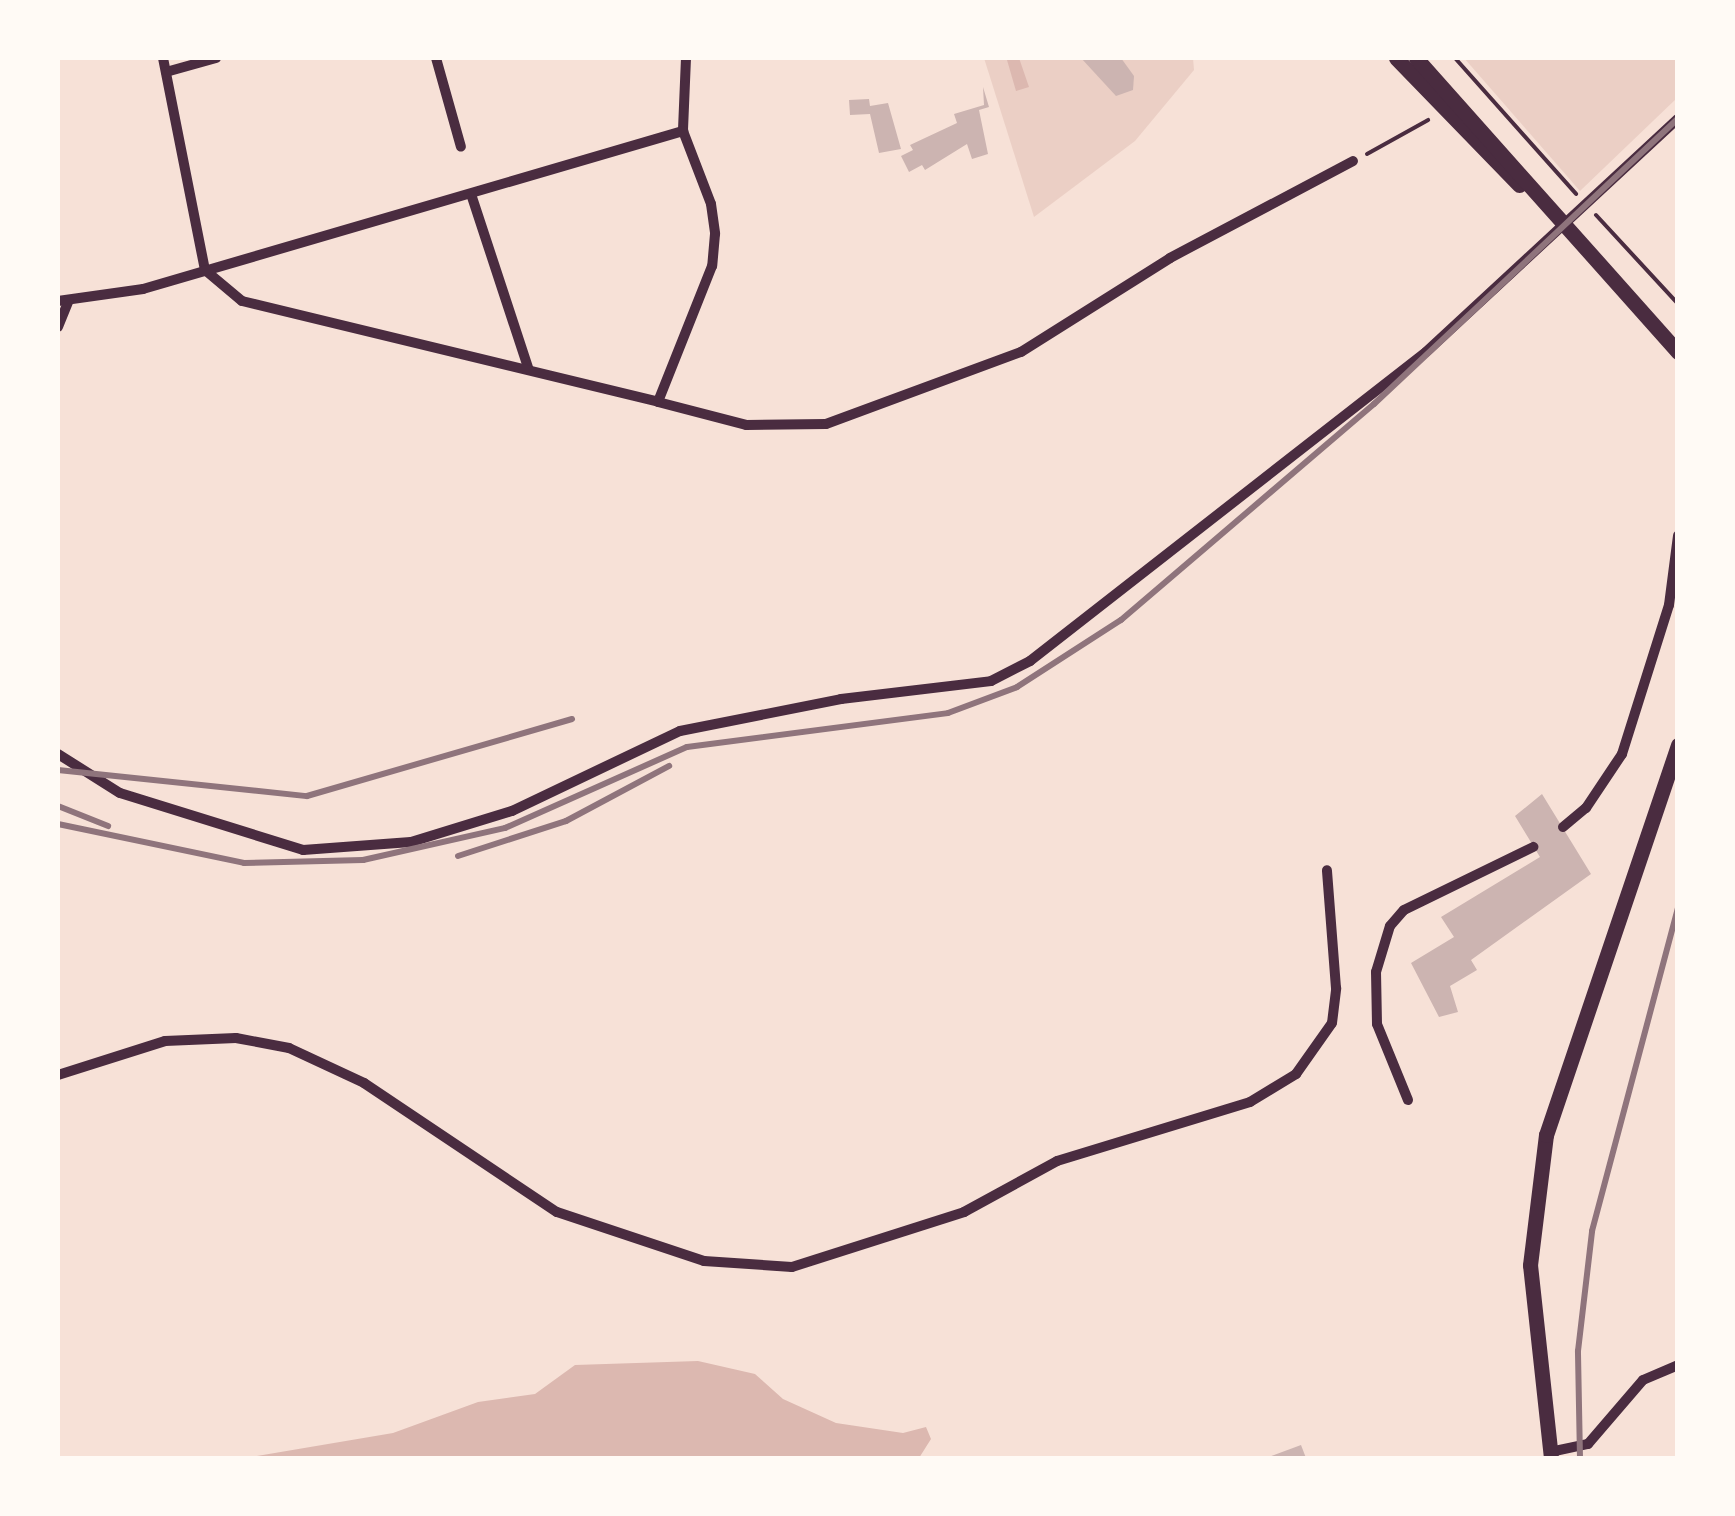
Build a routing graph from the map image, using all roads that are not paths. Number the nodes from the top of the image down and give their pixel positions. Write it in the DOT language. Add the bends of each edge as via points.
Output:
graph roads {
  1 [pos="163,58"];
  2 [pos="216,58"];
  3 [pos="436,58"];
  4 [pos="686,58"];
  5 [pos="1396,58"];
  6 [pos="1416,58"];
  7 [pos="1430,58"];
  8 [pos="166,72"];
  9 [pos="1454,102"];
  10 [pos="1678,120"];
  11 [pos="683,131"];
  12 [pos="461,147"];
  13 [pos="1353,160"];
  14 [pos="471,194"];
  15 [pos="1542,203"];
  16 [pos="205,270"];
  17 [pos="63,300"];
  18 [pos="58,326"];
  19 [pos="1664,337"];
  20 [pos="1678,352"];
  21 [pos="1678,364"];
  22 [pos="529,370"];
  23 [pos="658,402"];
  24 [pos="1678,536"];
  25 [pos="1678,745"];
  26 [pos="58,754"];
  27 [pos="1563,828"];
  28 [pos="1534,846"];
  29 [pos="1326,870"];
  30 [pos="58,1075"];
  31 [pos="1408,1100"];
  32 [pos="1678,1365"];
  33 [pos="1550,1455"];
  1 -- 8 [label="street"];
  2 -- 8 [label="street"];
  3 -- 12 [label="street"];
  4 -- 11 [label="street"];
  5 -- 15 [label="main road" via="1496,167"];
  6 -- 9 [label="main road"];
  7 -- 9 [label="main road"];
  8 -- 16 [label="street"];
  9 -- 15 [label="main road"];
  10 -- 26 [label="street" via="1426,352 1030,661 991,681 841,699 680,731 512,811 394,844 303,850 120,793"];
  11 -- 14 [label="street"];
  11 -- 23 [label="street" via="711,204 715,234 712,266"];
  13 -- 23 [label="street" via="1170,258 1021,352 856,415 808,428 769,428"];
  14 -- 16 [label="street"];
  14 -- 22 [label="street"];
  15 -- 19 [label="main road"];
  16 -- 17 [label="street"];
  16 -- 22 [label="street" via="242,301"];
  17 -- 18 [label="street"];
  19 -- 20 [label="main road"];
  19 -- 21 [label="main road"];
  22 -- 23 [label="street"];
  24 -- 27 [label="street" via="1670,605 1622,754 1586,808"];
  25 -- 33 [label="main road" via="1557,1090 1538,1181 1530,1266"];
  28 -- 31 [label="street" via="1404,910 1390,926 1376,972 1377,1024"];
  29 -- 30 [label="street" via="1336,988 1332,1023 1296,1074 1250,1102 1056,1160 964,1212 792,1268 704,1261 557,1212 364,1082 289,1048 236,1038 166,1041"];
  32 -- 33 [label="street" via="1643,1380 1588,1444"];
}
